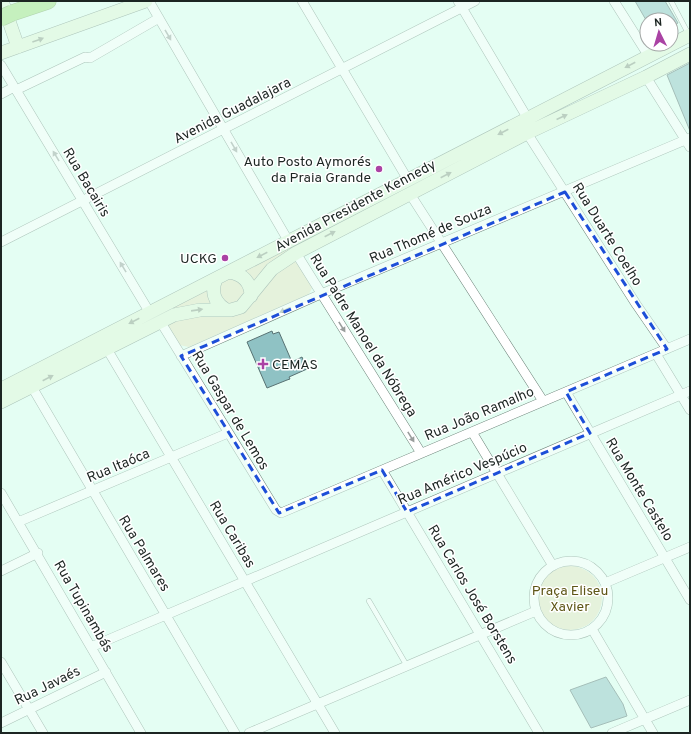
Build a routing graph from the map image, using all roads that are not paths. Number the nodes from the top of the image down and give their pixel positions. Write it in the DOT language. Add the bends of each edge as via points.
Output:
graph roads {
  1 [pos="48,1"];
  2 [pos="147,1"];
  3 [pos="302,1"];
  4 [pos="475,1"];
  5 [pos="614,1"];
  6 [pos="671,1"];
  7 [pos="460,4"];
  8 [pos="7,7"];
  9 [pos="159,18"];
  10 [pos="689,35"];
  11 [pos="18,47"];
  12 [pos="1,53"];
  13 [pos="690,54"];
  14 [pos="648,55"];
  15 [pos="1,65"];
  16 [pos="343,69"];
  17 [pos="646,77"];
  18 [pos="15,89"];
  19 [pos="1,94"];
  20 [pos="611,94"];
  21 [pos="528,119"];
  22 [pos="223,130"];
  23 [pos="527,133"];
  24 [pos="689,142"];
  25 [pos="408,180"];
  26 [pos="565,192"];
  27 [pos="410,194"];
  28 [pos="82,200"];
  29 [pos="1,242"];
  30 [pos="442,243"];
  31 [pos="292,247"];
  32 [pos="229,272"];
  33 [pos="216,278"];
  34 [pos="321,294"];
  35 [pos="250,296"];
  36 [pos="225,309"];
  37 [pos="150,313"];
  38 [pos="160,321"];
  39 [pos="690,339"];
  40 [pos="107,349"];
  41 [pos="667,349"];
  42 [pos="656,354"];
  43 [pos="181,356"];
  44 [pos="32,387"];
  45 [pos="1,389"];
  46 [pos="690,391"];
  47 [pos="566,392"];
  48 [pos="681,395"];
  49 [pos="543,401"];
  50 [pos="1,402"];
  51 [pos="690,410"];
  52 [pos="472,432"];
  53 [pos="228,433"];
  54 [pos="590,433"];
  55 [pos="421,453"];
  56 [pos="171,457"];
  57 [pos="382,470"];
  58 [pos="497,473"];
  59 [pos="92,491"];
  60 [pos="1,493"];
  61 [pos="407,512"];
  62 [pos="279,513"];
  63 [pos="18,522"];
  64 [pos="690,547"];
  65 [pos="38,553"];
  66 [pos="665,558"];
  67 [pos="553,566"];
  68 [pos="1,571"];
  69 [pos="245,581"];
  70 [pos="605,583"];
  71 [pos="690,600"];
  72 [pos="369,601"];
  73 [pos="536,612"];
  74 [pos="166,615"];
  75 [pos="592,628"];
  76 [pos="480,634"];
  77 [pos="91,647"];
  78 [pos="1,662"];
  79 [pos="407,666"];
  80 [pos="106,672"];
  81 [pos="690,700"];
  82 [pos="318,704"];
  83 [pos="29,710"];
  84 [pos="645,719"];
  85 [pos="1,723"];
  86 [pos="43,733"];
  87 [pos="141,733"];
  88 [pos="235,733"];
  89 [pos="249,733"];
  90 [pos="335,733"];
  91 [pos="539,733"];
  92 [pos="612,733"];
  93 [pos="653,733"];
  1 -- 8 [label="highway"];
  2 -- 9 [label="street, Rua Padre Manoel da Nóbrega"];
  11 -- 2 [label="main road, one-way"];
  3 -- 16 [label="street"];
  4 -- 7 [label="street, Avenida Guadalajara"];
  5 -- 14 [label="street"];
  6 -- 10 [label="lane"];
  7 -- 16 [label="street, Avenida Guadalajara"];
  7 -- 21 [label="street"];
  8 -- 11 [label="main road"];
  9 -- 18 [label="street" via="90,58 85,57"];
  9 -- 22 [label="street, Rua Padre Manoel da Nóbrega, one-way"];
  10 -- 14 [label="main road, Avenida Presidente Kennedy"];
  11 -- 12 [label="main road"];
  13 -- 17 [label="main road, Avenida Presidente Kennedy"];
  14 -- 20 [label="main road" via="649,62 646,67 615,88"];
  14 -- 21 [label="main road, Avenida Presidente Kennedy, one-way"];
  15 -- 18 [label="street, Rua Bacairis"];
  16 -- 22 [label="street, Avenida Guadalajara"];
  16 -- 25 [label="street"];
  17 -- 20 [label="main road, Avenida Presidente Kennedy"];
  17 -- 24 [label="street"];
  18 -- 19 [label="street"];
  28 -- 18 [label="street, Rua Bacairis, one-way"];
  23 -- 20 [label="main road, Avenida Presidente Kennedy, one-way"];
  21 -- 25 [label="main road, Avenida Presidente Kennedy, one-way"];
  22 -- 28 [label="street, Avenida Guadalajara"];
  22 -- 31 [label="street, Rua Padre Manoel da Nóbrega, one-way"];
  23 -- 26 [label="street, Rua Duarte Coelho"];
  27 -- 23 [label="main road, Avenida Presidente Kennedy, one-way"];
  24 -- 26 [label="street, Rua Thomé de Souza"];
  25 -- 31 [label="main road, Avenida Presidente Kennedy"];
  26 -- 30 [label="street, Rua Thomé de Souza"];
  26 -- 41 [label="street, Rua Duarte Coelho"];
  27 -- 30 [label="street"];
  31 -- 27 [label="main road, Avenida Presidente Kennedy, one-way"];
  28 -- 29 [label="street, Avenida Guadalajara"];
  37 -- 28 [label="street, Rua Bacairis, one-way"];
  30 -- 34 [label="street, Rua Thomé de Souza"];
  30 -- 49 [label="street"];
  31 -- 32 [label="main road, Avenida Presidente Kennedy, one-way"];
  31 -- 34 [label="street, Rua Padre Manoel da Nóbrega"];
  31 -- 35 [label="main road, Avenida Presidente Kennedy"];
  32 -- 33 [label="main road, Avenida Presidente Kennedy"];
  32 -- 35 [label="main road" via="244,277 249,284"];
  33 -- 36 [label="main road" via="214,296"];
  33 -- 37 [label="main road, Avenida Presidente Kennedy"];
  34 -- 43 [label="street, Rua Thomé de Souza, one-way"];
  34 -- 55 [label="street, Rua Padre Manoel da Nóbrega, one-way"];
  35 -- 36 [label="main road, Avenida Presidente Kennedy" via="240,307"];
  38 -- 36 [label="main road, Avenida Presidente Kennedy, one-way" via="187,312"];
  37 -- 45 [label="main road, Avenida Presidente Kennedy, one-way"];
  38 -- 40 [label="main road, Avenida Presidente Kennedy"];
  38 -- 43 [label="street, Rua Gaspar de Lemos"];
  39 -- 41 [label="street, Rua João Ramalho"];
  44 -- 40 [label="main road, Avenida Presidente Kennedy, one-way"];
  40 -- 56 [label="street, Rua Caribas"];
  41 -- 42 [label="street, Rua João Ramalho"];
  42 -- 47 [label="street, Rua João Ramalho"];
  42 -- 48 [label="street"];
  43 -- 53 [label="street, Rua Gaspar de Lemos"];
  44 -- 50 [label="main road, Avenida Presidente Kennedy"];
  44 -- 59 [label="street, Rua Palmares"];
  46 -- 48 [label="street, Rua Américo Vespúcio"];
  47 -- 49 [label="street, Rua João Ramalho"];
  47 -- 54 [label="street, Rua Monte Castelo"];
  48 -- 51 [label="street"];
  48 -- 54 [label="street, Rua Américo Vespúcio"];
  49 -- 52 [label="street, Rua João Ramalho"];
  52 -- 55 [label="street, Rua João Ramalho"];
  52 -- 58 [label="street"];
  53 -- 56 [label="street, Rua Itaóca"];
  53 -- 62 [label="street, Rua Gaspar de Lemos"];
  54 -- 58 [label="street, Rua Américo Vespúcio"];
  54 -- 66 [label="street, Rua Monte Castelo"];
  55 -- 57 [label="street, Rua João Ramalho"];
  56 -- 59 [label="street, Rua Itaóca"];
  56 -- 69 [label="street, Rua Caribas"];
  57 -- 61 [label="street, Rua Carlos José Borstens"];
  57 -- 62 [label="street, Rua João Ramalho"];
  58 -- 61 [label="street, Rua Américo Vespúcio"];
  58 -- 67 [label="street"];
  59 -- 63 [label="street, Rua Itaóca"];
  59 -- 74 [label="street, Rua Palmares"];
  60 -- 63 [label="street, Rua Tupinambás"];
  61 -- 69 [label="street, Rua Américo Vespúcio"];
  61 -- 76 [label="street, Rua Carlos José Borstens"];
  63 -- 65 [label="street, Rua Tupinambás"];
  64 -- 66 [label="street"];
  65 -- 68 [label="street"];
  65 -- 77 [label="street, Rua Tupinambás"];
  66 -- 70 [label="street"];
  66 -- 71 [label="street, Rua Monte Castelo"];
  67 -- 70 [label="street" via="562,562 583,563 592,568"];
  67 -- 73 [label="street" via="544,572 536,586"];
  69 -- 74 [label="street, Rua Américo Vespúcio"];
  69 -- 82 [label="street, Rua Caribas"];
  70 -- 75 [label="street" via="608,603 599,622"];
  72 -- 79 [label="lane"];
  73 -- 75 [label="street" via="542,621 560,633 571,635"];
  73 -- 76 [label="street"];
  74 -- 77 [label="street, Rua Américo Vespúcio"];
  74 -- 88 [label="street, Rua Palmares"];
  75 -- 84 [label="street"];
  76 -- 79 [label="street"];
  76 -- 91 [label="street, Rua Carlos José Borstens"];
  77 -- 80 [label="street, Rua Tupinambás"];
  78 -- 83 [label="street"];
  79 -- 82 [label="street"];
  80 -- 83 [label="street, Rua Javaés"];
  80 -- 87 [label="street, Rua Tupinambás"];
  81 -- 84 [label="street"];
  82 -- 89 [label="street"];
  82 -- 90 [label="street, Rua Caribas"];
  83 -- 85 [label="street, Rua Javaés"];
  83 -- 86 [label="street"];
  84 -- 92 [label="street"];
  84 -- 93 [label="street"];
}
